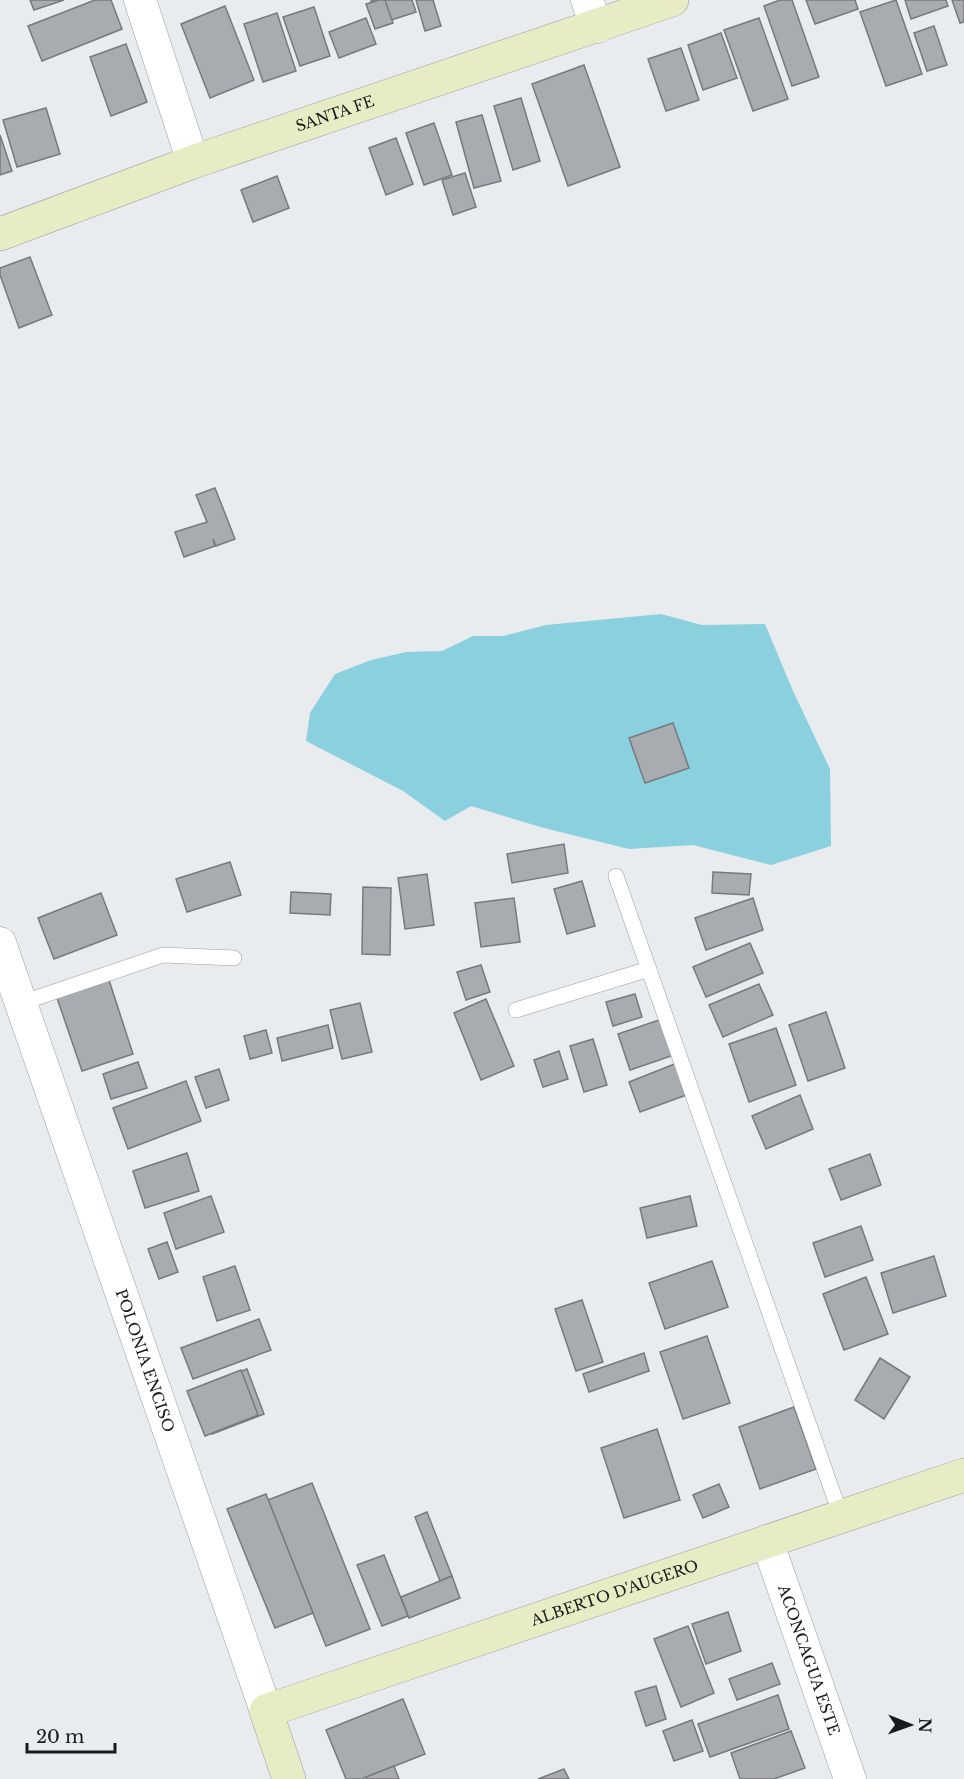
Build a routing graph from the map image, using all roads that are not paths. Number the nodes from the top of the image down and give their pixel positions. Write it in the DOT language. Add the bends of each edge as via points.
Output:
graph roads {
  1 [pos="140,0"];
  2 [pos="672,0"];
  3 [pos="592,14"];
  4 [pos="193,162"];
  5 [pos="0,234"];
  6 [pos="616,876"];
  7 [pos="0,943"];
  8 [pos="234,958"];
  9 [pos="649,969"];
  10 [pos="21,1003"];
  11 [pos="516,1010"];
  12 [pos="964,1475"];
  13 [pos="841,1516"];
  14 [pos="767,1541"];
  15 [pos="266,1711"];
  16 [pos="289,1779"];
  17 [pos="850,1779"];
  1 -- 4 [label="street"];
  2 -- 3 [label="main road, SANTA FE"];
  3 -- 4 [label="main road, SANTA FE"];
  4 -- 5 [label="main road, SANTA FE"];
  6 -- 9 [label="lane"];
  7 -- 10 [label="street, POLONIA ENCISO"];
  8 -- 10 [label="lane" via="164,955"];
  9 -- 11 [label="lane"];
  9 -- 13 [label="lane"];
  10 -- 15 [label="street, POLONIA ENCISO"];
  12 -- 13 [label="main road, ALBERTO D'AUGERO"];
  13 -- 14 [label="main road, ALBERTO D'AUGERO"];
  14 -- 15 [label="main road, ALBERTO D'AUGERO"];
  14 -- 17 [label="street, ACONCAGUA ESTE"];
  15 -- 16 [label="main road, POLONIA ENCISO"];
}
